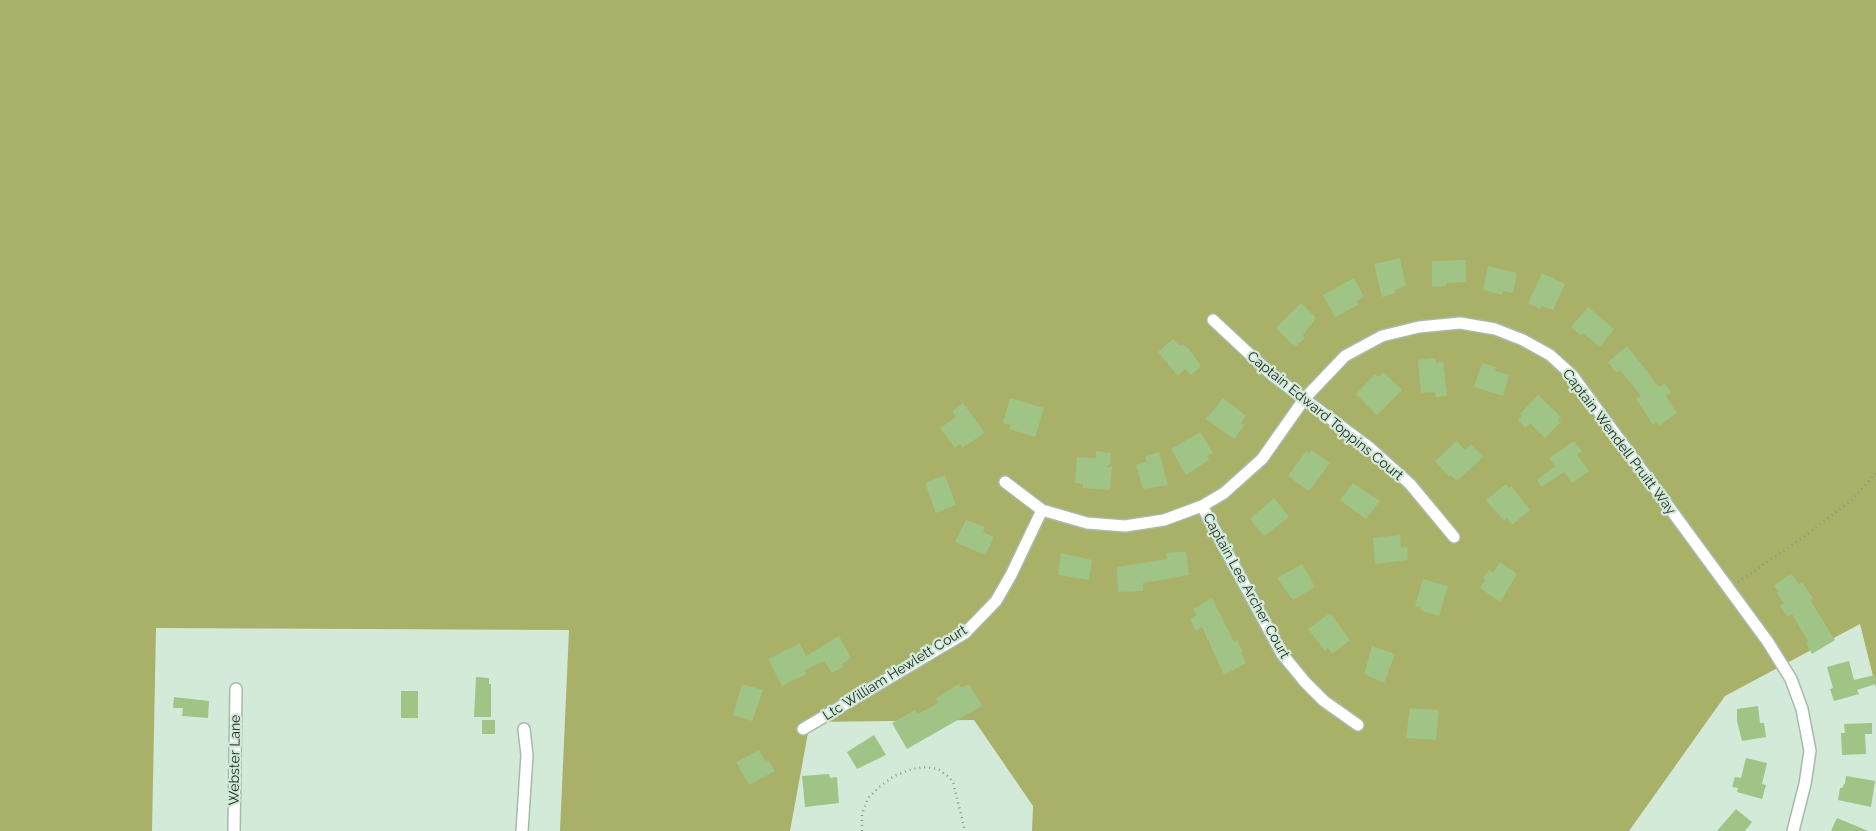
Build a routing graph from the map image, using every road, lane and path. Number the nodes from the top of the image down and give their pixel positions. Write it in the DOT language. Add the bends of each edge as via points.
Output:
graph roads {
  1 [pos="1213,320"];
  2 [pos="1306,398"];
  3 [pos="1876,474"];
  4 [pos="1005,482"];
  5 [pos="1202,506"];
  6 [pos="1042,510"];
  7 [pos="1454,537"];
  8 [pos="1728,588"];
  9 [pos="236,689"];
  10 [pos="1358,725"];
  11 [pos="524,728"];
  12 [pos="803,729"];
  13 [pos="234,831"];
  14 [pos="522,831"];
  15 [pos="862,831"];
  16 [pos="965,831"];
  17 [pos="1793,831"];
  1 -- 2 [label="street, Captain Edward Toppins Court" via="1265,369"];
  2 -- 5 [label="street, Captain Wendell Pruitt Way" via="1262,459 1224,493"];
  2 -- 7 [label="street, Captain Edward Toppins Court" via="1410,484"];
  2 -- 8 [label="street, Captain Wendell Pruitt Way" via="1345,356 1382,336 1419,327 1460,324 1494,329 1523,340 1550,355 1572,375"];
  3 -- 8 [label="path" via="1853,499"];
  4 -- 6 [label="street, Captain Wendell Pruitt Way"];
  5 -- 6 [label="street, Captain Wendell Pruitt Way" via="1164,520 1125,526 1087,523"];
  5 -- 10 [label="street, Captain Lee Archer Court" via="1282,654 1324,701"];
  6 -- 12 [label="street, Ltc William Hewlett Court" via="996,601 964,633"];
  8 -- 17 [label="street, Captain Wendell Pruitt Way" via="1791,679 1802,709 1810,751"];
  9 -- 13 [label="street, Webster Lane"];
  11 -- 14 [label="street" via="527,754"];
  15 -- 16 [label="path" via="862,814 868,798 894,776 924,767 938,769 953,782"];
}
